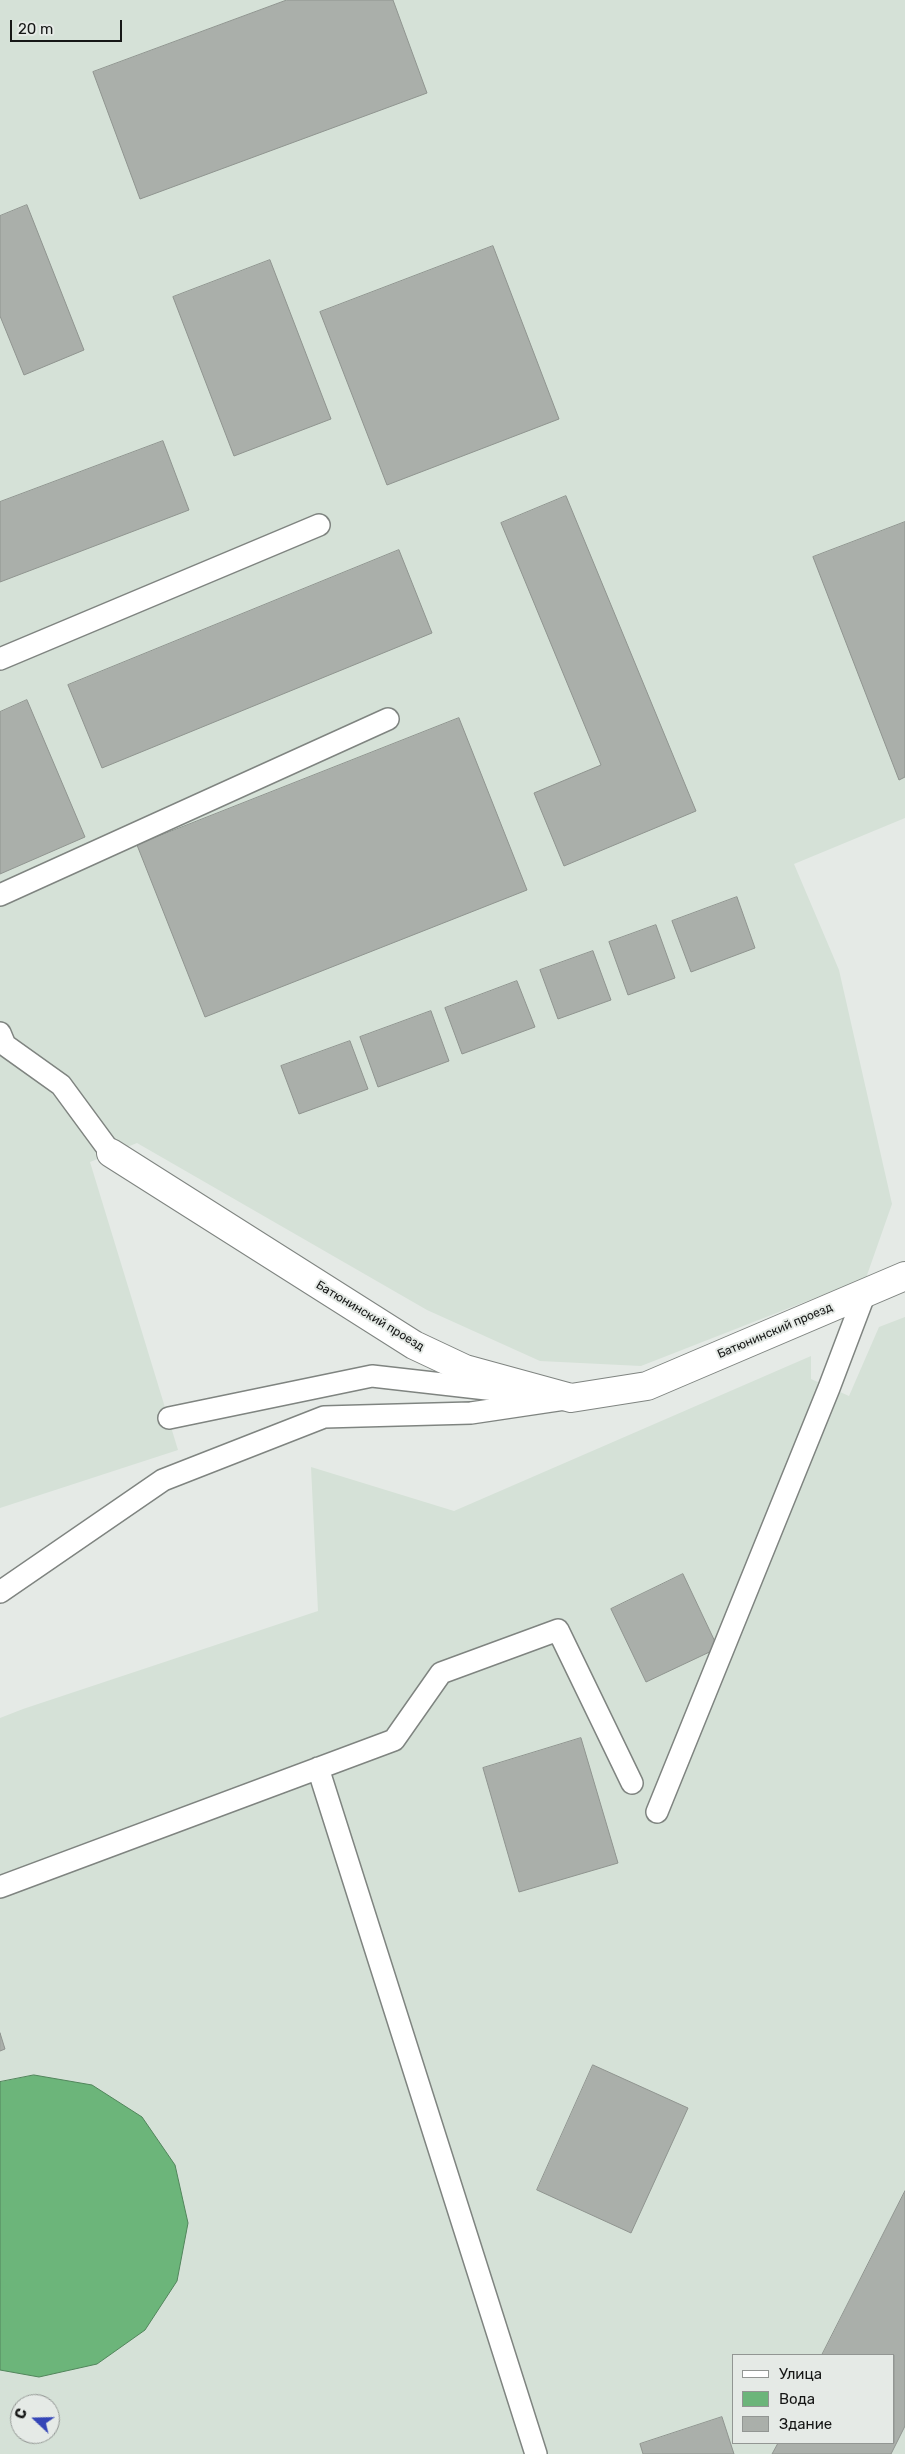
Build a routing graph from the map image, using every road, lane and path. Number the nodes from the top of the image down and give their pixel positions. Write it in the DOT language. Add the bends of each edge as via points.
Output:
graph roads {
  1 [pos="319,525"];
  2 [pos="0,659"];
  3 [pos="388,719"];
  4 [pos="0,895"];
  5 [pos="0,1033"];
  6 [pos="111,1154"];
  7 [pos="905,1276"];
  8 [pos="866,1293"];
  9 [pos="570,1398"];
  10 [pos="169,1418"];
  11 [pos="0,1592"];
  12 [pos="318,1768"];
  13 [pos="632,1783"];
  14 [pos="657,1812"];
  15 [pos="0,1887"];
  16 [pos="536,2454"];
  1 -- 2 [label="lane"];
  3 -- 4 [label="lane"];
  5 -- 6 [label="lane" via="5,1045 61,1085"];
  6 -- 9 [label="street, Батюнинский проезд" via="414,1345 466,1369"];
  7 -- 8 [label="street, Батюнинский проезд"];
  8 -- 9 [label="street, Батюнинский проезд" via="647,1386"];
  8 -- 14 [label="lane"];
  9 -- 10 [label="lane" via="372,1376"];
  9 -- 11 [label="lane" via="471,1413 324,1418 164,1480"];
  12 -- 13 [label="lane" via="394,1740 441,1673 558,1630"];
  12 -- 15 [label="lane"];
  12 -- 16 [label="lane"];
}
